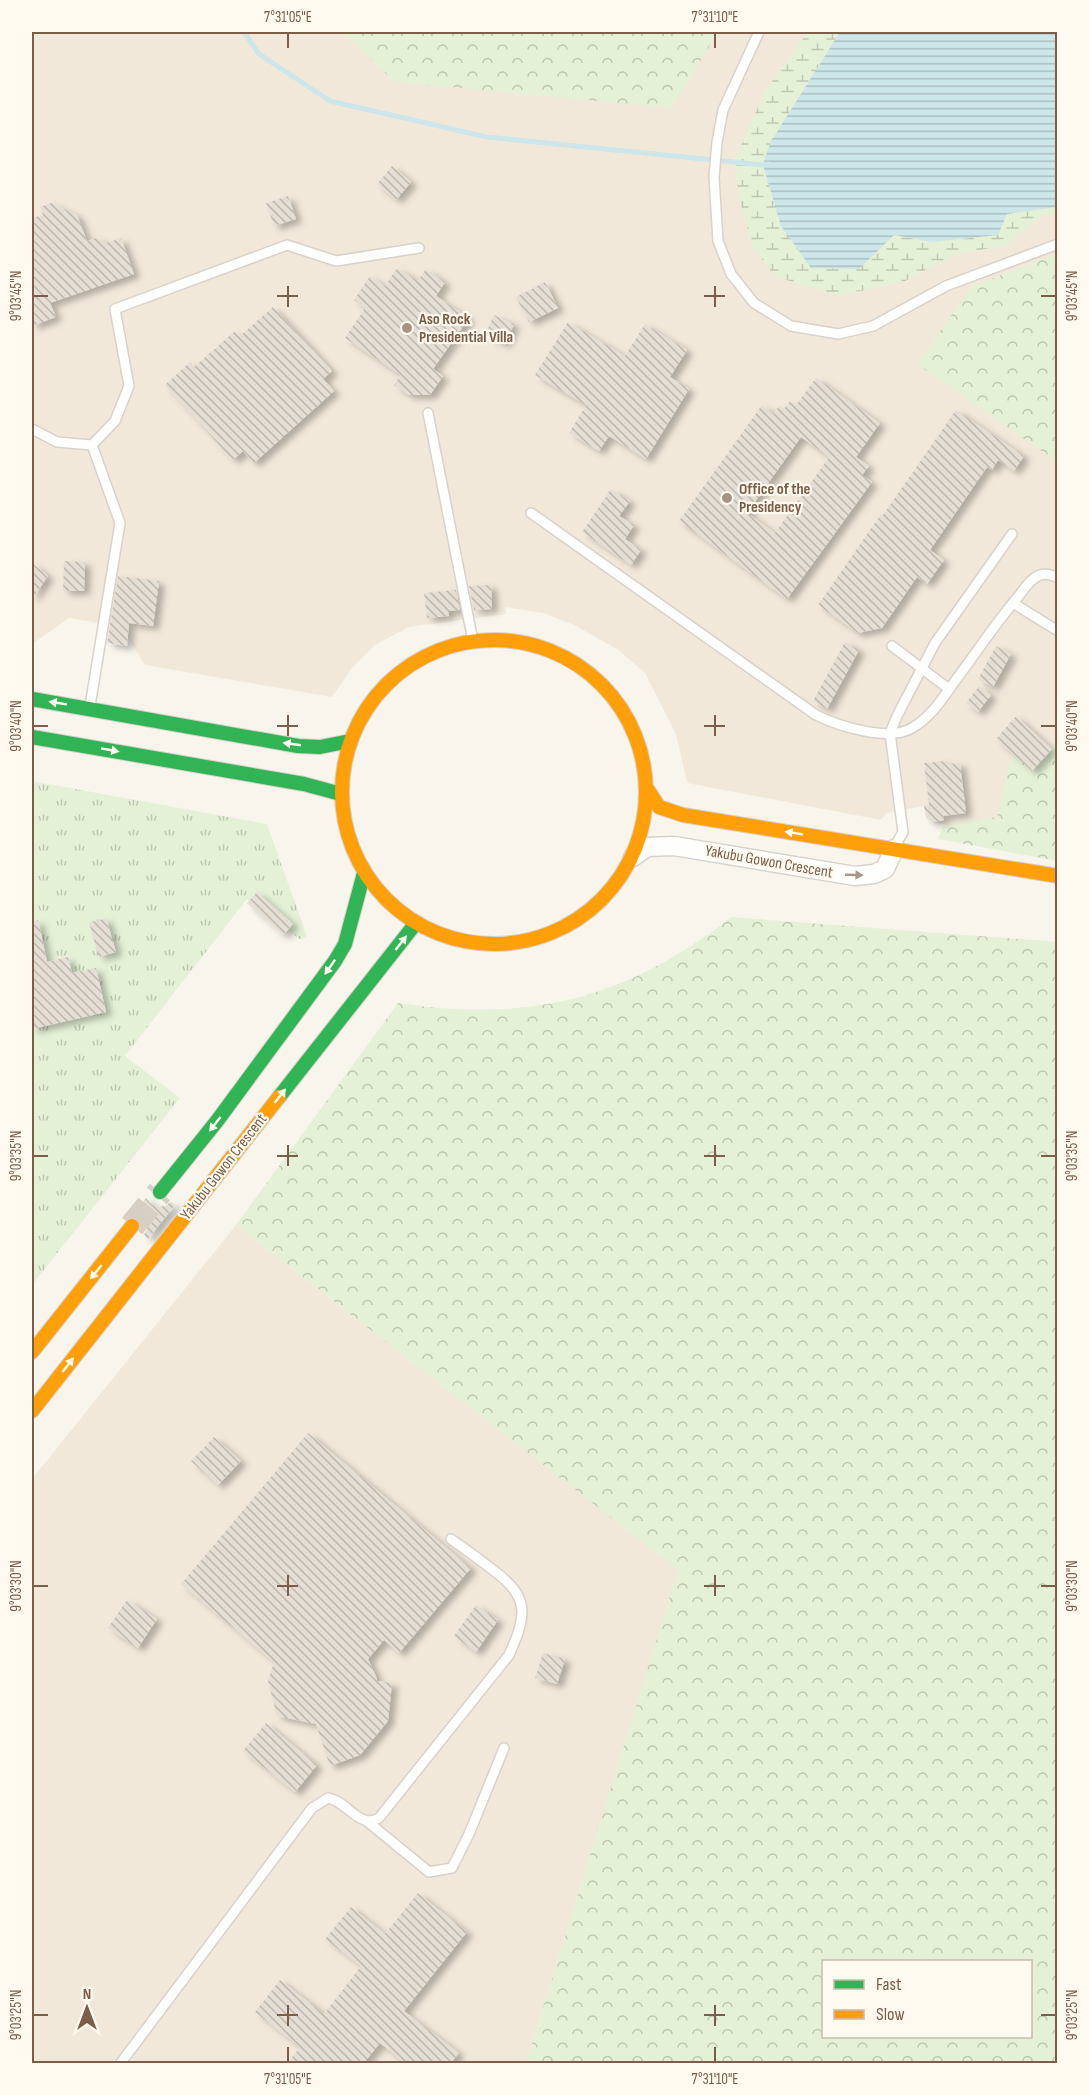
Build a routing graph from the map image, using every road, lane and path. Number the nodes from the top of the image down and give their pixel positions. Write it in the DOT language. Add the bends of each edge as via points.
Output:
graph roads {
  1 [pos="759,32"];
  2 [pos="1058,244"];
  3 [pos="419,248"];
  4 [pos="428,413"];
  5 [pos="32,429"];
  6 [pos="92,445"];
  7 [pos="531,513"];
  8 [pos="1012,534"];
  9 [pos="1058,578"];
  10 [pos="1013,603"];
  11 [pos="1058,631"];
  12 [pos="473,641"];
  13 [pos="892,646"];
  14 [pos="921,669"];
  15 [pos="949,689"];
  16 [pos="32,699"];
  17 [pos="89,708"];
  18 [pos="890,733"];
  19 [pos="32,737"];
  20 [pos="350,741"];
  21 [pos="648,790"];
  22 [pos="341,794"];
  23 [pos="894,849"];
  24 [pos="633,856"];
  25 [pos="364,873"];
  26 [pos="1058,876"];
  27 [pos="416,923"];
  28 [pos="160,1192"];
  29 [pos="132,1226"];
  30 [pos="32,1352"];
  31 [pos="32,1411"];
  32 [pos="451,1539"];
  33 [pos="504,1749"];
  34 [pos="368,1822"];
  35 [pos="120,2064"];
  1 -- 2 [label="lane" via="723,110 714,177 718,241 731,273 754,303 791,326 838,334 873,326 946,286"];
  3 -- 6 [label="lane" via="336,261 287,245 115,309 129,386 115,422"];
  4 -- 12 [label="lane"];
  5 -- 6 [label="lane" via="57,442"];
  6 -- 17 [label="lane" via="120,523"];
  7 -- 18 [label="lane" via="816,715 835,725"];
  8 -- 14 [label="lane"];
  9 -- 10 [label="lane" via="1041,574"];
  10 -- 11 [label="lane"];
  10 -- 15 [label="lane"];
  12 -- 20 [label="street" via="433,652 397,674 369,704"];
  12 -- 21 [label="street" via="525,642 573,661 613,695 639,740"];
  13 -- 14 [label="lane"];
  14 -- 15 [label="lane"];
  14 -- 18 [label="lane"];
  15 -- 18 [label="lane" via="935,710 911,729"];
  17 -- 16 [label="street, one-way"];
  20 -- 17 [label="street, one-way" via="320,747 298,746"];
  18 -- 23 [label="lane" via="903,832"];
  19 -- 22 [label="street, one-way" via="304,784"];
  20 -- 22 [label="street"];
  23 -- 21 [label="street, Yakubu Gowon Crescent, one-way" via="683,815 659,807"];
  21 -- 24 [label="street" via="644,824"];
  22 -- 25 [label="street" via="347,836"];
  24 -- 23 [label="street, Yakubu Gowon Crescent, one-way" via="647,847 674,846 855,876 885,869"];
  23 -- 26 [label="street, Yakubu Gowon Crescent"];
  24 -- 27 [label="street" via="602,899 578,919 539,937 498,944 456,939"];
  25 -- 27 [label="street" via="392,905"];
  25 -- 28 [label="street, one-way" via="345,944 335,961"];
  31 -- 27 [label="street, Yakubu Gowon Crescent, one-way"];
  29 -- 30 [label="street, one-way"];
  32 -- 34 [label="lane" via="518,1593 522,1612 517,1637 509,1655 380,1818"];
  33 -- 34 [label="lane" via="452,1868 429,1872"];
  34 -- 35 [label="lane" via="336,1799 328,1798 312,1808"];
}
